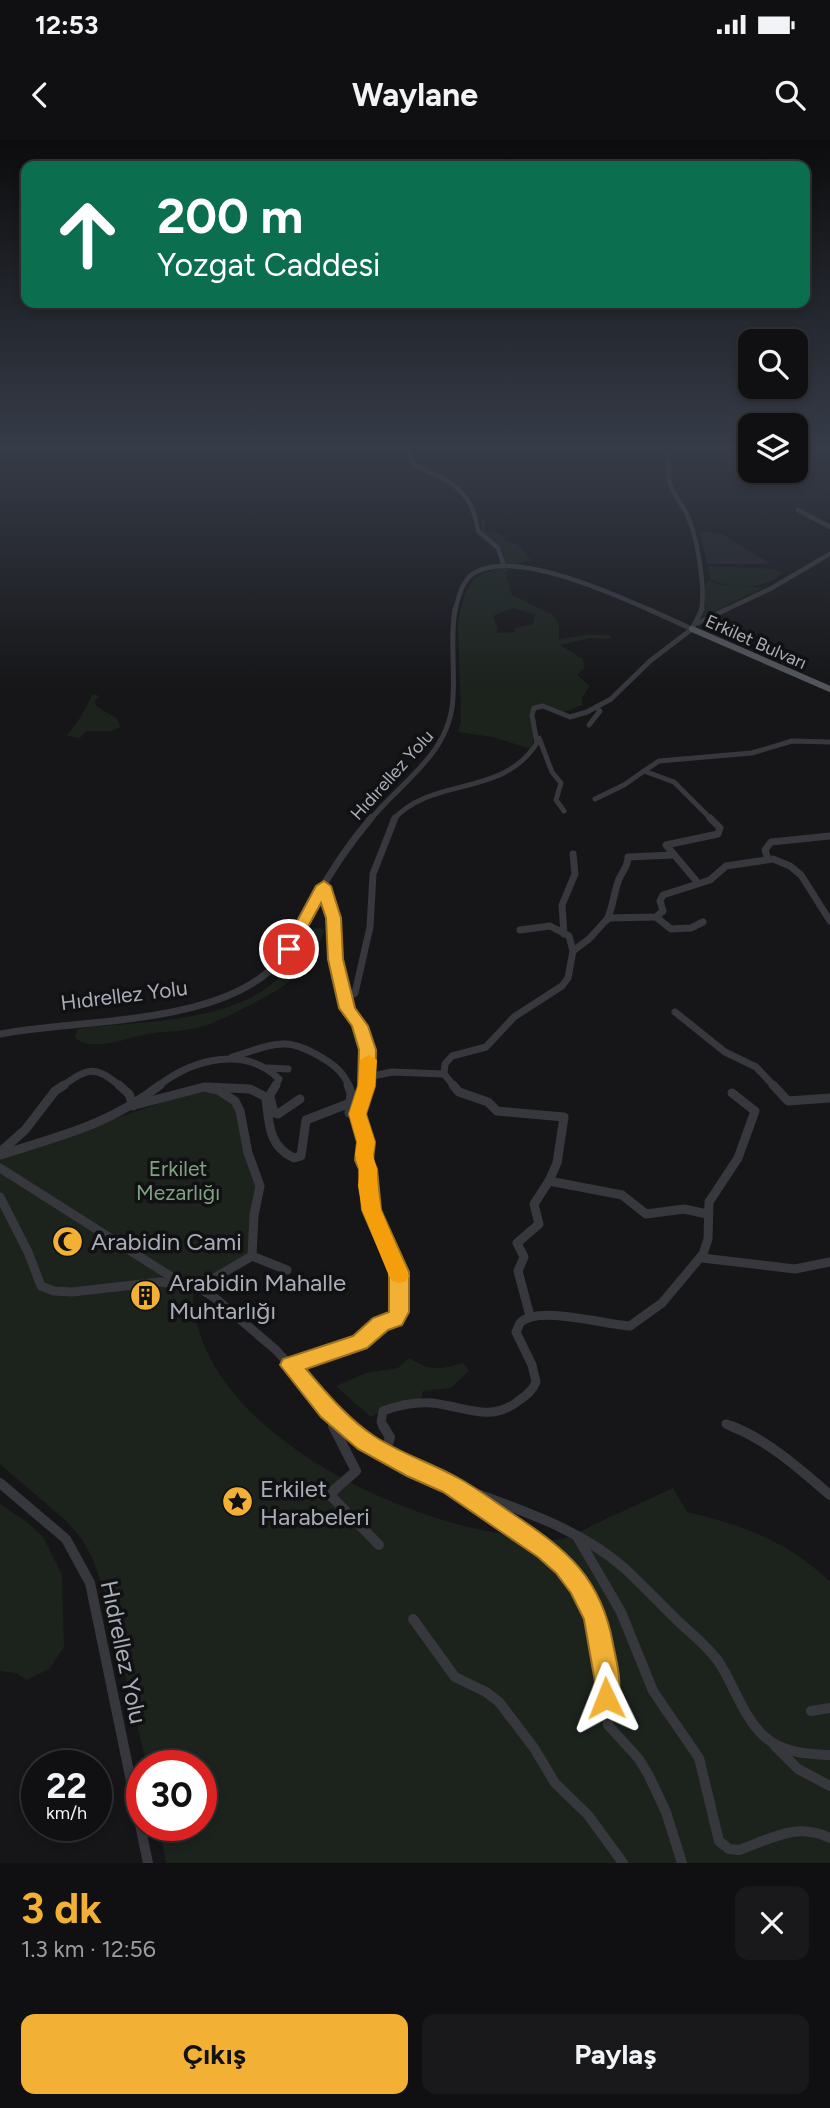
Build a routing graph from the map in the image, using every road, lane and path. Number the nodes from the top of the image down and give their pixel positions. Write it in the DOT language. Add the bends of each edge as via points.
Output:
graph roads {
  1 [pos="477,527"];
  2 [pos="691,527"];
  3 [pos="830,554"];
  4 [pos="504,566"];
  5 [pos="698,623"];
  6 [pos="692,629"];
  7 [pos="830,684"];
  8 [pos="830,689"];
  9 [pos="596,707"];
  10 [pos="589,725"];
  11 [pos="538,737"];
  12 [pos="830,742"];
  13 [pos="644,771"];
  14 [pos="595,799"];
  15 [pos="564,811"];
  16 [pos="830,836"];
  17 [pos="573,854"];
  18 [pos="673,855"];
  19 [pos="768,859"];
  20 [pos="698,883"];
  21 [pos="324,886"];
  22 [pos="656,917"];
  23 [pos="607,920"];
  24 [pos="830,921"];
  25 [pos="703,922"];
  26 [pos="520,930"];
  27 [pos="564,934"];
  28 [pos="573,951"];
  29 [pos="345,998"];
  30 [pos="675,1012"];
  31 [pos="0,1034"];
  32 [pos="232,1057"];
  33 [pos="268,1068"];
  34 [pos="288,1069"];
  35 [pos="444,1074"];
  36 [pos="368,1077"];
  37 [pos="208,1087"];
  38 [pos="732,1093"];
  39 [pos="268,1098"];
  40 [pos="830,1098"];
  41 [pos="300,1099"];
  42 [pos="350,1103"];
  43 [pos="133,1106"];
  44 [pos="357,1114"];
  45 [pos="0,1154"];
  46 [pos="0,1168"];
  47 [pos="549,1181"];
  48 [pos="0,1198"];
  49 [pos="707,1214"];
  50 [pos="252,1256"];
  51 [pos="702,1258"];
  52 [pos="830,1262"];
  53 [pos="287,1270"];
  54 [pos="178,1281"];
  55 [pos="199,1287"];
  56 [pos="530,1316"];
  57 [pos="291,1365"];
  58 [pos="328,1410"];
  59 [pos="726,1424"];
  60 [pos="385,1454"];
  61 [pos="0,1483"];
  62 [pos="451,1485"];
  63 [pos="830,1494"];
  64 [pos="576,1535"];
  65 [pos="379,1545"];
  66 [pos="413,1619"];
  67 [pos="830,1708"];
  68 [pos="811,1711"];
  69 [pos="773,1743"];
  70 [pos="830,1755"];
  71 [pos="830,1786"];
  72 [pos="830,1838"];
  73 [pos="148,1863"];
  74 [pos="623,1863"];
  75 [pos="682,1863"];
  1 -- 4 [label="street" via="498,548"];
  2 -- 5 [label="street" via="704,599"];
  3 -- 5 [label="street"];
  4 -- 6 [label="street, Hıdırellez Yolu" via="553,572"];
  4 -- 21 [label="street, Hıdırellez Yolu" via="470,576 457,603 452,714 444,740 363,828"];
  5 -- 6 [label="street"];
  6 -- 7 [label="main road, Erkilet Bulvarı"];
  6 -- 8 [label="main road, Erkilet Bulvarı"];
  6 -- 9 [label="street"];
  9 -- 10 [label="street" via="600,711"];
  9 -- 11 [label="street" via="570,717 535,707 532,715"];
  11 -- 15 [label="street" via="561,783 556,800"];
  11 -- 29 [label="street" via="533,751 509,770 472,786 423,798 394,818 373,874 370,927 355,993"];
  12 -- 13 [label="street" via="792,741 752,754 659,761"];
  13 -- 14 [label="street"];
  13 -- 18 [label="street" via="674,782 720,828 718,834 668,844"];
  16 -- 19 [label="street" via="771,842 765,850"];
  17 -- 27 [label="street" via="574,879 562,905"];
  18 -- 20 [label="street"];
  18 -- 23 [label="street" via="628,856"];
  19 -- 20 [label="street" via="726,866 713,878"];
  19 -- 24 [label="street" via="787,864 801,875"];
  20 -- 22 [label="street" via="663,895 663,911"];
  21 -- 29 [label="street"];
  21 -- 31 [label="street, Hıdrellez Yolu" via="283,956 264,976 237,991 189,1009 53,1023"];
  22 -- 23 [label="street"];
  22 -- 25 [label="street" via="671,929"];
  23 -- 28 [label="street"];
  26 -- 27 [label="street" via="550,926"];
  27 -- 28 [label="street"];
  28 -- 35 [label="street" via="562,986 514,1017 486,1047 452,1056"];
  29 -- 36 [label="street" via="365,1036"];
  30 -- 40 [label="street" via="725,1052 756,1067 788,1101"];
  32 -- 33 [label="street"];
  32 -- 42 [label="street" via="280,1043 300,1044 343,1073 351,1088"];
  32 -- 43 [label="street" via="182,1069"];
  33 -- 34 [label="street"];
  33 -- 39 [label="street" via="279,1079"];
  35 -- 36 [label="street" via="392,1072"];
  35 -- 47 [label="street" via="459,1092 488,1102 497,1111 564,1116 557,1163"];
  36 -- 44 [label="street"];
  37 -- 39 [label="street" via="250,1089"];
  37 -- 43 [label="street"];
  37 -- 50 [label="street" via="238,1104 244,1140 259,1182"];
  38 -- 49 [label="street" via="755,1111 746,1126 741,1153 711,1197"];
  39 -- 41 [label="street" via="278,1114"];
  39 -- 42 [label="street" via="270,1138 293,1158 301,1156 307,1143 306,1119"];
  42 -- 44 [label="street" via="349,1113"];
  43 -- 45 [label="street" via="98,1123"];
  43 -- 45 [label="street" via="129,1094 105,1073 84,1072 55,1091"];
  44 -- 57 [label="street" via="366,1142 364,1160 372,1210 399,1272 399,1314 360,1342"];
  46 -- 54 [label="street"];
  47 -- 49 [label="street" via="622,1195 646,1214 684,1209"];
  47 -- 56 [label="street" via="534,1204 539,1224 517,1243 525,1256 518,1271"];
  48 -- 54 [label="street" via="44,1289 64,1292"];
  49 -- 51 [label="street" via="709,1238"];
  50 -- 53 [label="street"];
  50 -- 55 [label="street"];
  51 -- 52 [label="street" via="795,1269"];
  51 -- 56 [label="street" via="668,1296 633,1325"];
  54 -- 55 [label="street"];
  55 -- 57 [label="street"];
  56 -- 60 [label="street" via="519,1322 516,1332 536,1375 531,1392 507,1410 489,1415 423,1403 383,1410 382,1422 390,1437"];
  57 -- 58 [label="street"];
  58 -- 60 [label="street"];
  58 -- 65 [label="street" via="356,1471 332,1497"];
  59 -- 63 [label="street" via="744,1431"];
  60 -- 62 [label="street"];
  61 -- 73 [label="street, Hıdrellez Yolu" via="66,1539 90,1583"];
  62 -- 64 [label="street"];
  62 -- 75 [label="street" via="547,1549 579,1585 596,1617 602,1641 608,1682 607,1725 643,1762"];
  64 -- 69 [label="street" via="626,1569 716,1658 754,1727"];
  64 -- 72 [label="street" via="621,1612 653,1690 699,1758 720,1843 739,1850 807,1829"];
  66 -- 74 [label="street" via="455,1676 499,1702 555,1783 588,1815"];
  67 -- 68 [label="street"];
  69 -- 70 [label="street" via="797,1753"];
  69 -- 71 [label="street" via="798,1769"];
}
